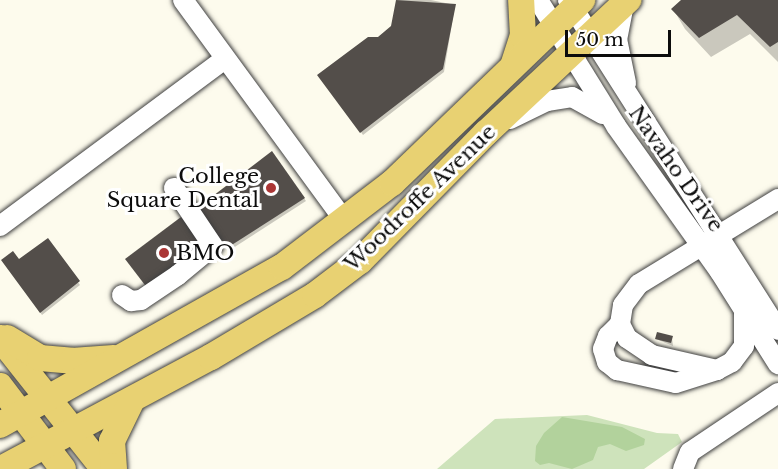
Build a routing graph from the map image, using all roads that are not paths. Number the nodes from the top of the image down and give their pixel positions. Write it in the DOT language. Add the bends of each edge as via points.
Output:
graph roads {
  1 [pos="183,0"];
  2 [pos="521,0"];
  3 [pos="538,0"];
  4 [pos="626,2"];
  5 [pos="574,3"];
  6 [pos="554,27"];
  7 [pos="590,36"];
  8 [pos="571,54"];
  9 [pos="225,59"];
  10 [pos="512,69"];
  11 [pos="636,110"];
  12 [pos="616,126"];
  13 [pos="486,134"];
  14 [pos="174,188"];
  15 [pos="778,199"];
  16 [pos="345,221"];
  17 [pos="0,226"];
  18 [pos="709,241"];
  19 [pos="122,295"];
  20 [pos="744,311"];
  21 [pos="620,324"];
  22 [pos="778,330"];
  23 [pos="0,333"];
  24 [pos="0,339"];
  25 [pos="126,357"];
  26 [pos="778,364"];
  27 [pos="717,370"];
  28 [pos="0,386"];
  29 [pos="778,393"];
  30 [pos="47,399"];
  31 [pos="132,400"];
  32 [pos="10,419"];
  33 [pos="73,431"];
  34 [pos="44,446"];
  35 [pos="0,469"];
  36 [pos="63,469"];
  37 [pos="104,469"];
  38 [pos="114,469"];
  39 [pos="683,469"];
  1 -- 9 [label="street"];
  2 -- 10 [label="main road" via="523,36"];
  3 -- 6 [label="street, Navaho Drive"];
  4 -- 7 [label="main road, Woodroffe Avenue"];
  4 -- 11 [label="street" via="617,29 617,49"];
  5 -- 6 [label="main road, Woodroffe Avenue"];
  5 -- 7 [label="street, Navaho Drive"];
  6 -- 8 [label="street, Navaho Drive"];
  6 -- 10 [label="main road, Woodroffe Avenue"];
  7 -- 8 [label="main road, Woodroffe Avenue"];
  7 -- 11 [label="street, Navaho Drive"];
  8 -- 12 [label="street, Navaho Drive"];
  8 -- 13 [label="main road, Woodroffe Avenue"];
  9 -- 16 [label="street"];
  9 -- 17 [label="street"];
  10 -- 16 [label="main road, Woodroffe Avenue" via="392,183"];
  11 -- 18 [label="street, Navaho Drive"];
  12 -- 13 [label="street" via="595,106 572,97 534,106"];
  12 -- 18 [label="street, Navaho Drive"];
  13 -- 31 [label="main road, Woodroffe Avenue" via="360,261 315,296"];
  14 -- 19 [label="street" via="213,246 210,260 141,300 131,301"];
  15 -- 18 [label="street"];
  16 -- 25 [label="main road, Woodroffe Avenue" via="282,267"];
  18 -- 20 [label="street, Navaho Drive"];
  18 -- 21 [label="street" via="628,295"];
  18 -- 22 [label="street, Navaho Drive"];
  20 -- 26 [label="street, Navaho Drive"];
  20 -- 27 [label="street" via="744,346 732,362"];
  21 -- 27 [label="street" via="627,338 652,355"];
  21 -- 27 [label="street" via="608,336 603,349 607,362 617,370 676,383"];
  23 -- 25 [label="main road" via="40,358 72,361"];
  24 -- 30 [label="main road"];
  25 -- 30 [label="main road, Woodroffe Avenue"];
  28 -- 32 [label="main road"];
  29 -- 39 [label="street" via="690,452"];
  30 -- 32 [label="main road, Woodroffe Avenue"];
  30 -- 33 [label="main road"];
  31 -- 33 [label="main road, Woodroffe Avenue"];
  31 -- 38 [label="main road" via="112,441"];
  32 -- 34 [label="main road"];
  33 -- 34 [label="main road, Woodroffe Avenue"];
  33 -- 37 [label="main road"];
  34 -- 35 [label="main road, Woodroffe Avenue"];
  34 -- 36 [label="main road"];
}
